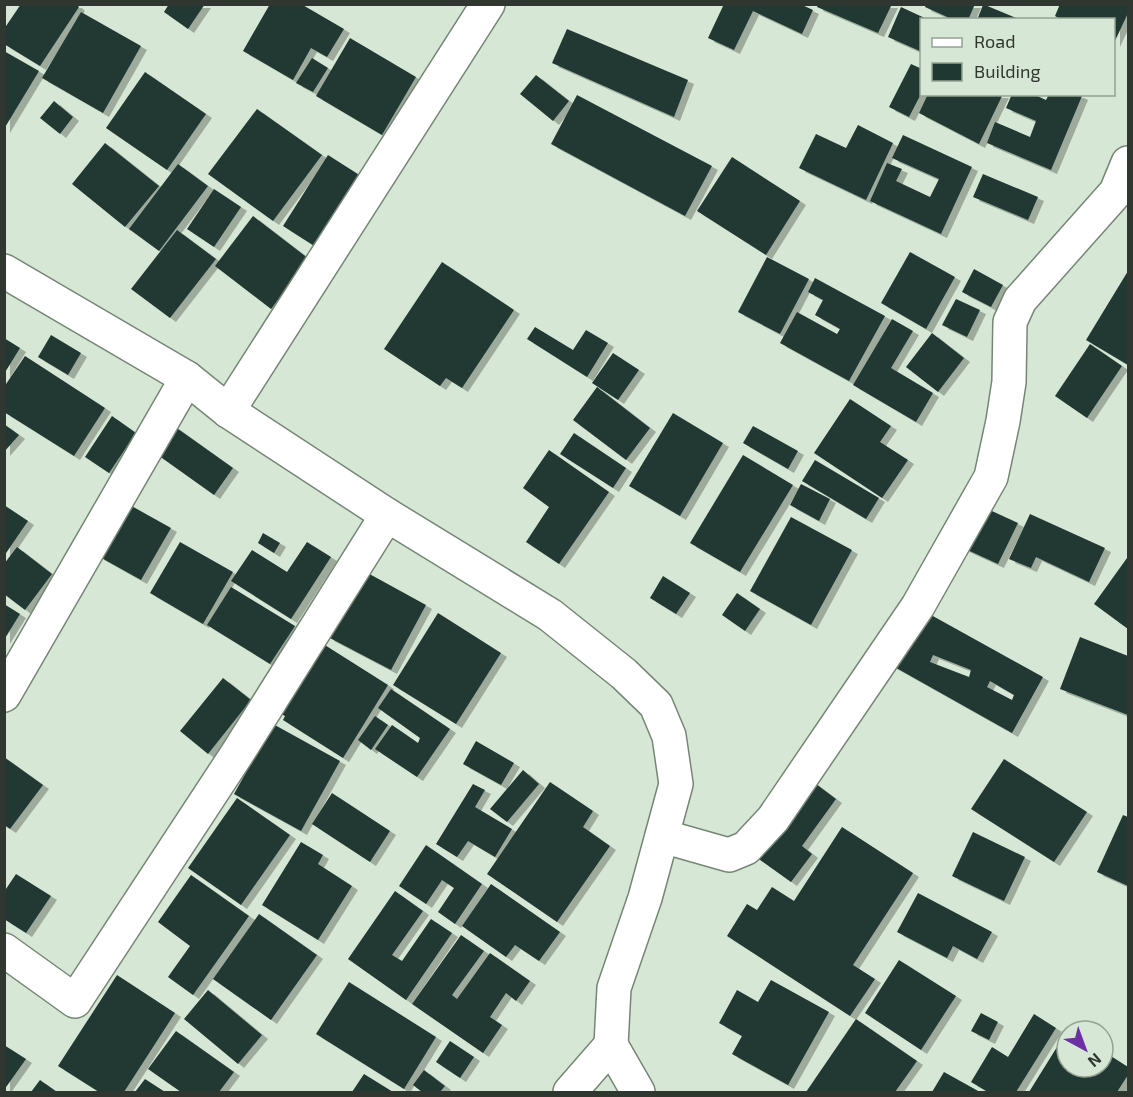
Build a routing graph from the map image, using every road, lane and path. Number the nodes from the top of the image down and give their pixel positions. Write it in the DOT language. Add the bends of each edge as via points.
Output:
graph roads {
  1 [pos="488,4"];
  2 [pos="1127,172"];
  3 [pos="4,271"];
  4 [pos="187,378"];
  5 [pos="228,411"];
  6 [pos="387,515"];
  7 [pos="4,695"];
  8 [pos="662,836"];
  9 [pos="4,950"];
  10 [pos="611,1046"];
  11 [pos="570,1092"];
  12 [pos="638,1092"];
  1 -- 5 [label="street"];
  2 -- 8 [label="street" via="1116,192 1020,300 1010,322 1009,382 991,477 918,606 773,819 746,848 729,855"];
  3 -- 4 [label="street"];
  4 -- 5 [label="street"];
  4 -- 7 [label="street"];
  5 -- 6 [label="street"];
  6 -- 8 [label="street" via="550,615 656,705 669,736 676,784"];
  6 -- 9 [label="street" via="75,1001"];
  8 -- 10 [label="street" via="614,988"];
  10 -- 11 [label="street"];
  10 -- 12 [label="street"];
}
